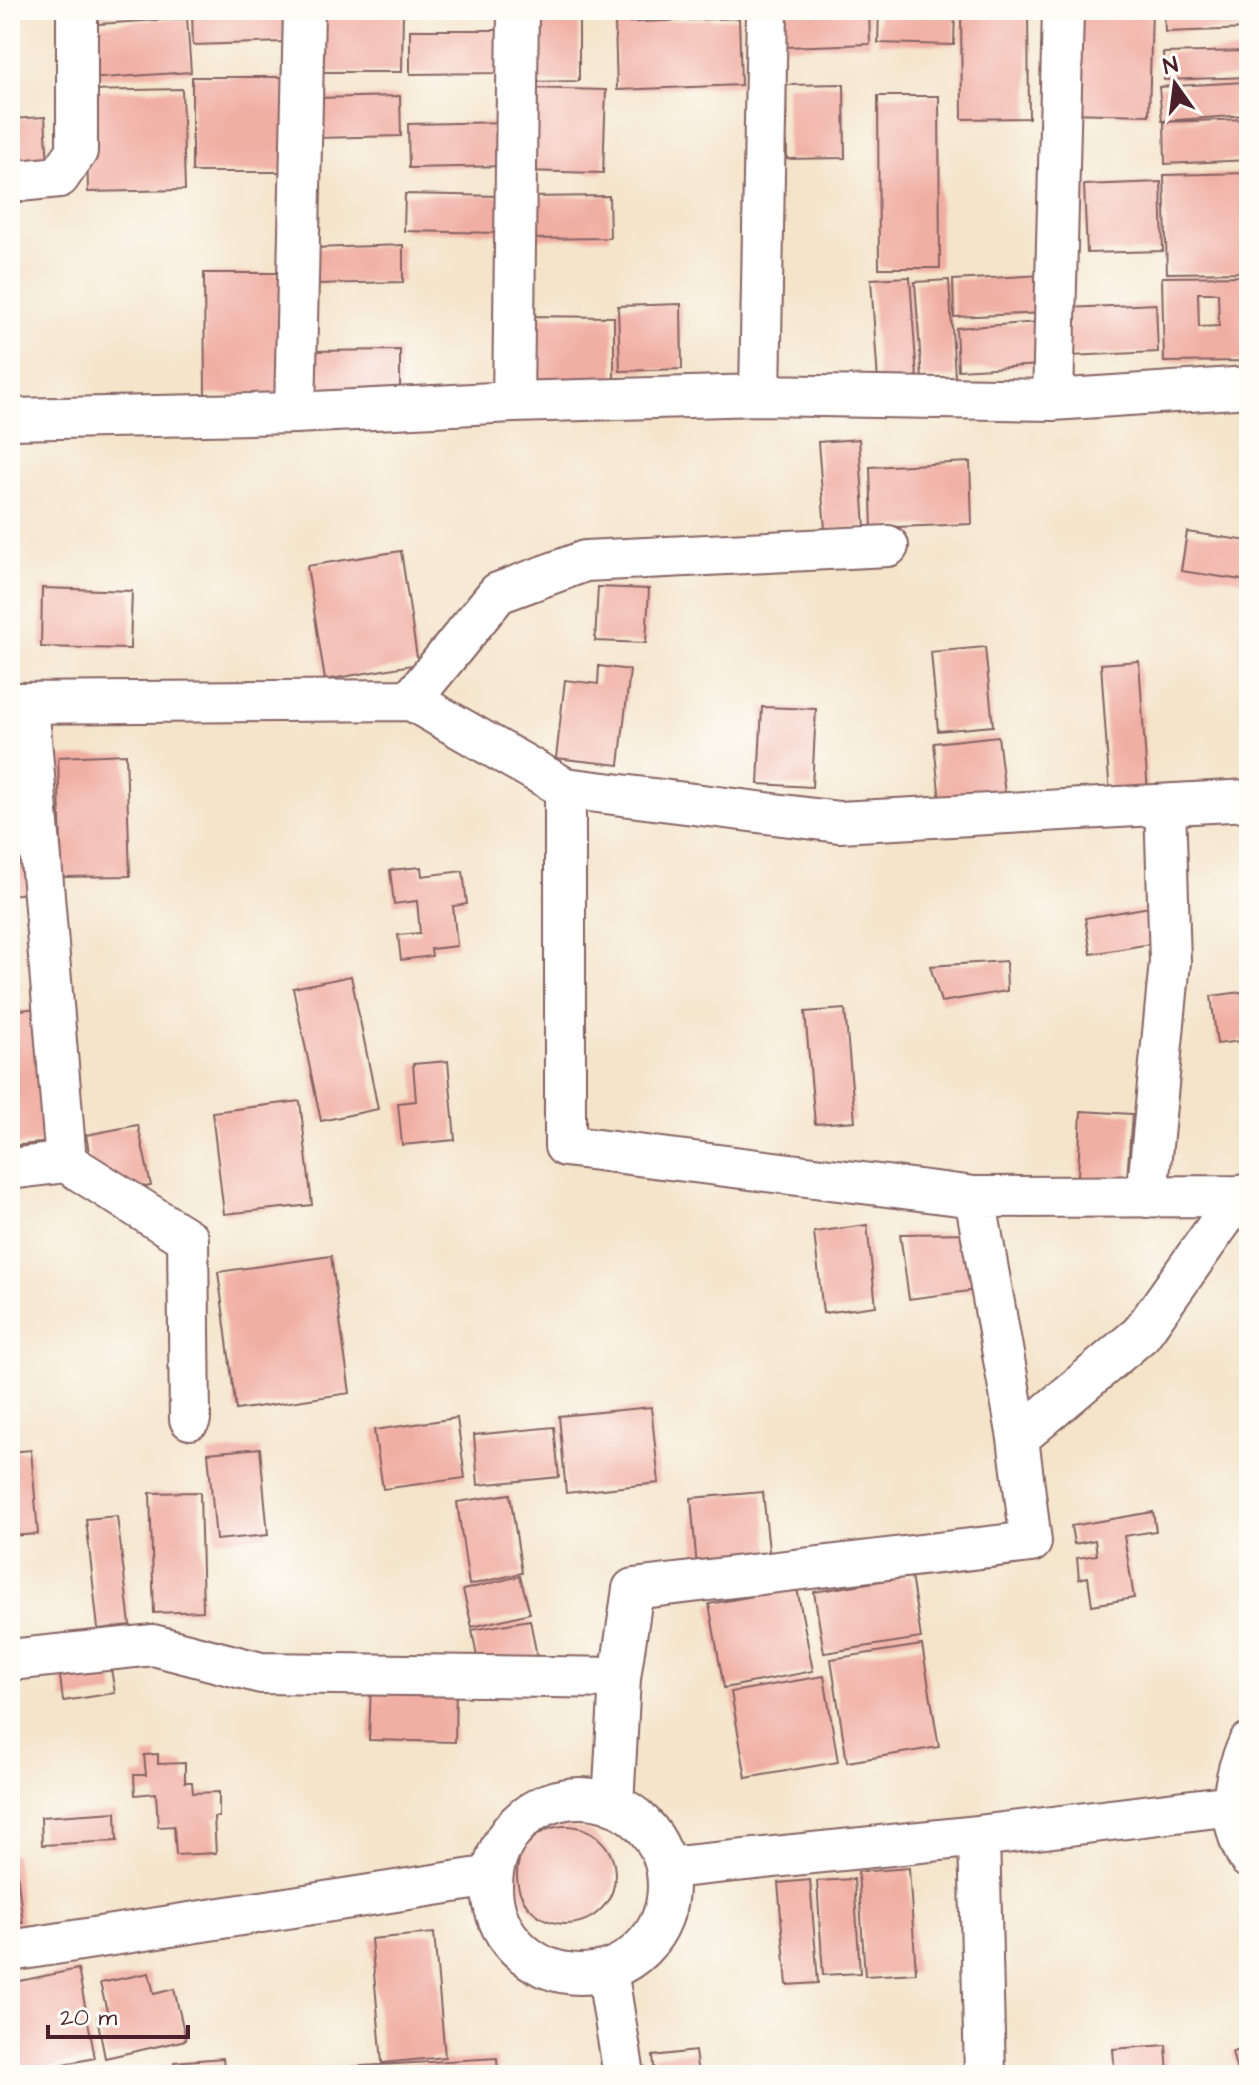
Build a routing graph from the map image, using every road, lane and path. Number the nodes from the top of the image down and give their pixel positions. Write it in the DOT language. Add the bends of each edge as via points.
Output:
graph roads {
  1 [pos="77,10"];
  2 [pos="304,10"];
  3 [pos="518,10"];
  4 [pos="767,10"];
  5 [pos="1063,10"];
  6 [pos="10,182"];
  7 [pos="1249,387"];
  8 [pos="760,395"];
  9 [pos="1053,400"];
  10 [pos="513,402"];
  11 [pos="295,413"];
  12 [pos="10,419"];
  13 [pos="888,546"];
  14 [pos="411,700"];
  15 [pos="19,703"];
  16 [pos="565,788"];
  17 [pos="1249,800"];
  18 [pos="1165,805"];
  19 [pos="66,1162"];
  20 [pos="10,1169"];
  21 [pos="1244,1195"];
  22 [pos="975,1197"];
  23 [pos="1147,1197"];
  24 [pos="190,1419"];
  25 [pos="1018,1438"];
  26 [pos="10,1660"];
  27 [pos="620,1678"];
  28 [pos="1249,1743"];
  29 [pos="613,1805"];
  30 [pos="1233,1805"];
  31 [pos="979,1836"];
  32 [pos="1249,1858"];
  33 [pos="667,1868"];
  34 [pos="492,1876"];
  35 [pos="10,1951"];
  36 [pos="607,1970"];
  37 [pos="624,2075"];
  38 [pos="985,2075"];
  1 -- 6 [label="street" via="77,151 59,177"];
  2 -- 11 [label="street"];
  3 -- 10 [label="street"];
  4 -- 8 [label="street"];
  5 -- 9 [label="street"];
  7 -- 9 [label="street"];
  8 -- 9 [label="street"];
  8 -- 10 [label="street"];
  10 -- 11 [label="street"];
  11 -- 12 [label="street"];
  13 -- 14 [label="street" via="585,561 498,593"];
  14 -- 15 [label="street"];
  14 -- 16 [label="street"];
  15 -- 19 [label="street"];
  16 -- 18 [label="street" via="839,822"];
  16 -- 22 [label="street" via="565,1146"];
  17 -- 18 [label="street"];
  18 -- 23 [label="street" via="1170,962"];
  19 -- 20 [label="street"];
  19 -- 24 [label="street" via="188,1239"];
  21 -- 23 [label="street"];
  21 -- 25 [label="street" via="1141,1334"];
  22 -- 23 [label="street"];
  22 -- 25 [label="street"];
  25 -- 27 [label="street" via="1031,1542 633,1589"];
  26 -- 27 [label="street" via="153,1645 261,1673"];
  27 -- 29 [label="street"];
  28 -- 30 [label="street" via="1237,1768"];
  29 -- 33 [label="street" via="638,1819"];
  29 -- 34 [label="street" via="587,1798 560,1800 535,1811 499,1850"];
  30 -- 31 [label="street"];
  30 -- 32 [label="street"];
  31 -- 33 [label="street"];
  31 -- 38 [label="street"];
  33 -- 36 [label="street" via="668,1894 650,1941"];
  34 -- 35 [label="street"];
  34 -- 36 [label="street" via="493,1905 505,1933 524,1954 549,1969 578,1974"];
  36 -- 37 [label="street"];
}
